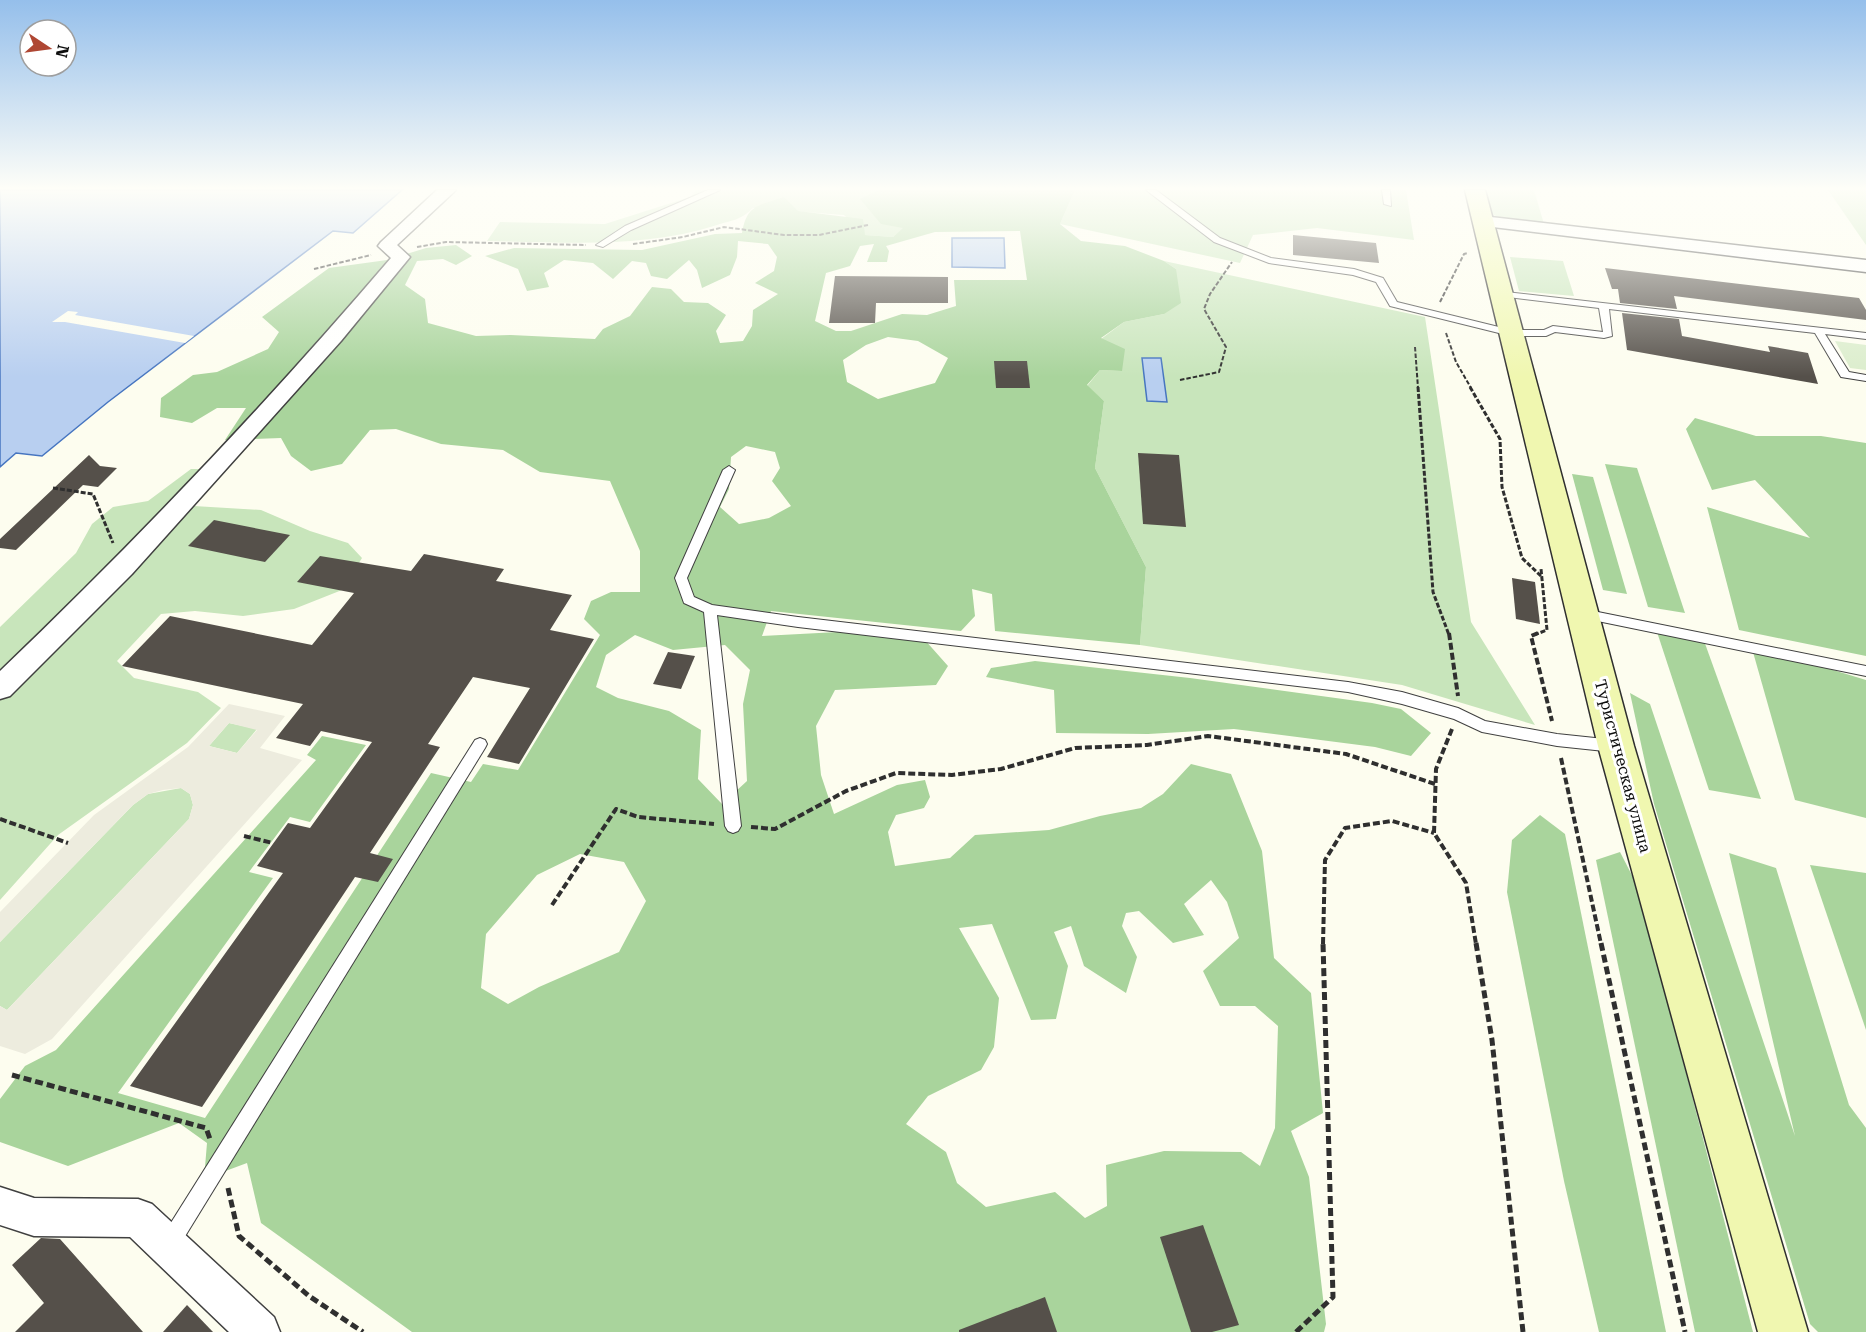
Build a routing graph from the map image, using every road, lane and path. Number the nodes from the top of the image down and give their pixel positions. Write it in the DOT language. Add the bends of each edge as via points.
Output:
graph roads {
  1 [pos="396,252"];
  2 [pos="1239,252"];
  3 [pos="1249,252"];
  4 [pos="1464,252"];
  5 [pos="1487,252"];
  6 [pos="1769,252"];
  7 [pos="1866,266"];
  8 [pos="1500,293"];
  9 [pos="1604,306"];
  10 [pos="1441,316"];
  11 [pos="1818,330"];
  12 [pos="1511,333"];
  13 [pos="1866,336"];
  14 [pos="1415,347"];
  15 [pos="1866,378"];
  16 [pos="1180,380"];
  17 [pos="729,470"];
  18 [pos="53,488"];
  19 [pos="123,568"];
  20 [pos="1543,578"];
  21 [pos="710,609"];
  22 [pos="1582,614"];
  23 [pos="1866,671"];
  24 [pos="0,688"];
  25 [pos="1458,714"];
  26 [pos="480,744"];
  27 [pos="1616,746"];
  28 [pos="1435,784"];
  29 [pos="0,819"];
  30 [pos="733,826"];
  31 [pos="1434,833"];
  32 [pos="244,836"];
  33 [pos="68,843"];
  34 [pos="273,843"];
  35 [pos="552,905"];
  36 [pos="0,1206"];
  37 [pos="168,1246"];
  38 [pos="259,1332"];
  39 [pos="1296,1332"];
  40 [pos="1523,1332"];
  41 [pos="1783,1332"];
  1 -- 19 [label="street" via="401,256 334,337"];
  2 -- 16 [label="path" via="1204,309 1226,347 1219,372"];
  3 -- 10 [label="lane" via="1269,260 1354,272 1380,280 1394,304"];
  4 -- 10 [label="path" via="1440,304"];
  5 -- 8 [label="street, Туристическая улица"];
  6 -- 7 [label="street"];
  8 -- 9 [label="lane"];
  8 -- 12 [label="street, Туристическая улица"];
  9 -- 11 [label="lane"];
  9 -- 12 [label="lane" via="1608,334 1553,329 1546,333"];
  10 -- 12 [label="lane"];
  10 -- 20 [label="path" via="1456,362 1500,439 1502,487 1522,558"];
  11 -- 13 [label="lane"];
  11 -- 15 [label="lane" via="1845,375"];
  12 -- 22 [label="street, Туристическая улица"];
  14 -- 25 [label="path" via="1433,592 1448,630 1457,677"];
  17 -- 21 [label="lane" via="681,578 689,600"];
  18 -- 19 [label="path" via="93,494"];
  19 -- 24 [label="street"];
  21 -- 25 [label="lane" via="1348,687"];
  21 -- 30 [label="lane"];
  22 -- 23 [label="lane"];
  22 -- 27 [label="street, Туристическая улица"];
  25 -- 27 [label="lane" via="1482,726"];
  25 -- 28 [label="path" via="1436,769"];
  26 -- 37 [label="lane"];
  27 -- 41 [label="street, Туристическая улица"];
  28 -- 30 [label="path" via="1346,754 1208,736 1147,745 1075,748 1000,769 952,775 896,773 846,791 775,830"];
  28 -- 31 [label="path"];
  29 -- 33 [label="path"];
  30 -- 35 [label="path" via="638,817 616,809"];
  31 -- 39 [label="path" via="1392,821 1345,828 1325,860 1322,971 1334,1297"];
  31 -- 40 [label="path" via="1466,883 1492,1040"];
  32 -- 34 [label="path"];
  36 -- 37 [label="street" via="34,1218 138,1218"];
  37 -- 38 [label="street"];
}
